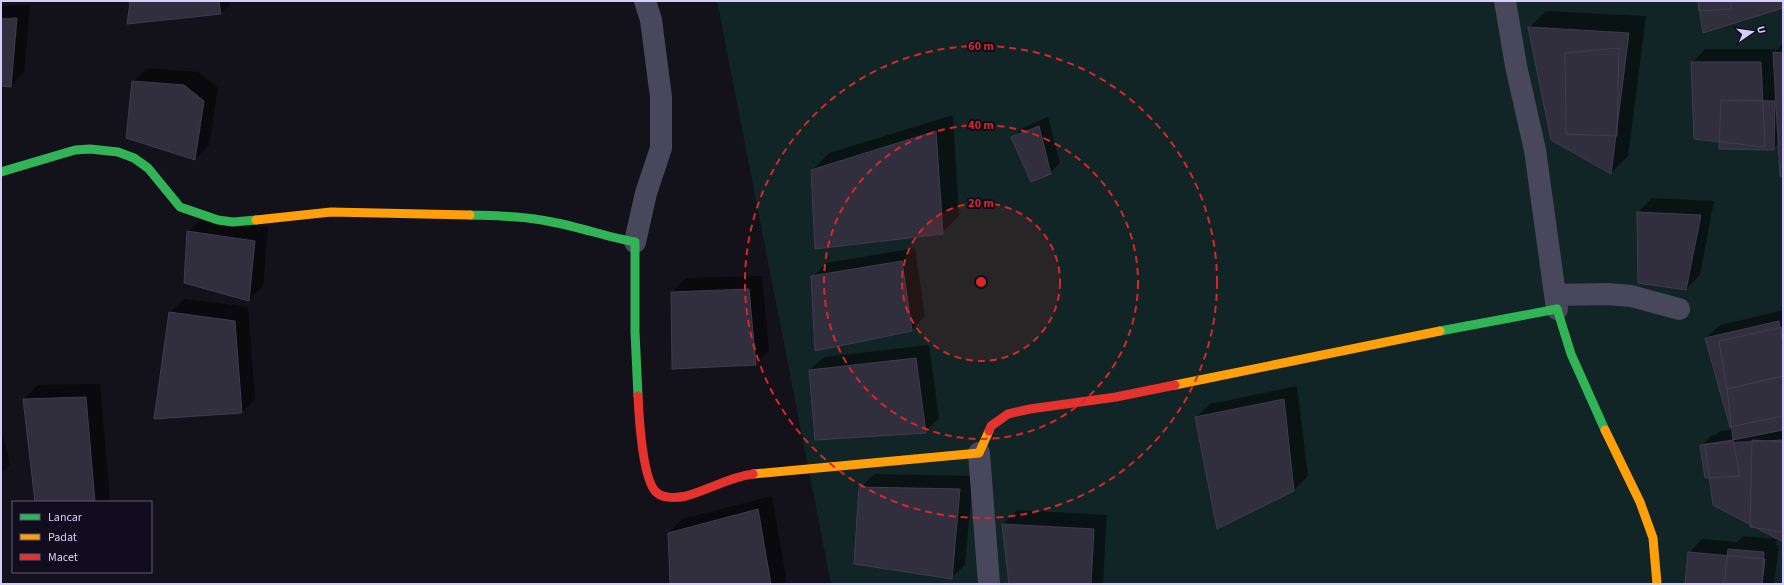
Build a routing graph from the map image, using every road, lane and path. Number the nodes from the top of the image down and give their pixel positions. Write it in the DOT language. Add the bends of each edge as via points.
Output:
graph roads {
  1 [pos="645,1"];
  2 [pos="1505,1"];
  3 [pos="1,172"];
  4 [pos="635,242"];
  5 [pos="1556,302"];
  6 [pos="1679,309"];
  7 [pos="979,453"];
  8 [pos="989,584"];
  9 [pos="1657,584"];
  1 -- 4 [label="street" via="652,20 661,97 661,148 646,193"];
  2 -- 5 [label="street" via="1516,66 1535,150"];
  3 -- 4 [label="street" via="75,150 105,150 134,158 148,168 180,208 218,220 233,222 331,212 518,216"];
  4 -- 7 [label="street" via="635,344 642,452 650,485 661,495 676,498 737,476"];
  5 -- 6 [label="street" via="1608,294 1631,296"];
  5 -- 7 [label="street" via="1483,322 1116,397 1008,414 991,426"];
  5 -- 9 [label="street" via="1571,354 1640,502 1653,538"];
  7 -- 8 [label="street"];
}
